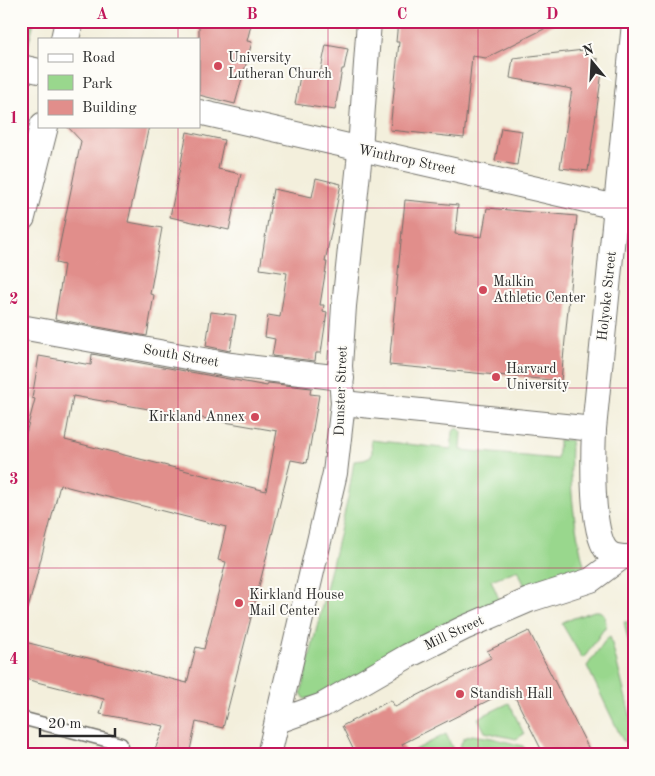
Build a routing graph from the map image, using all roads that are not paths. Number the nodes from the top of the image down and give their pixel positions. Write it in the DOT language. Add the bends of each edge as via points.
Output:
graph roads {
  1 [pos="69,21"];
  2 [pos="369,21"];
  3 [pos="634,23"];
  4 [pos="65,38"];
  5 [pos="21,67"];
  6 [pos="38,71"];
  7 [pos="200,112"];
  8 [pos="43,128"];
  9 [pos="360,150"];
  10 [pos="625,208"];
  11 [pos="21,217"];
  12 [pos="21,328"];
  13 [pos="342,378"];
  14 [pos="342,403"];
  15 [pos="594,429"];
  16 [pos="628,557"];
  17 [pos="21,718"];
  18 [pos="278,721"];
  19 [pos="121,744"];
  20 [pos="269,755"];
  1 -- 4 [label="main road"];
  2 -- 9 [label="street, Dunster Street"];
  3 -- 10 [label="street, Holyoke Street"];
  5 -- 6 [label="street"];
  7 -- 9 [label="street, Winthrop Street"];
  8 -- 11 [label="main road"];
  9 -- 10 [label="street, Winthrop Street"];
  9 -- 13 [label="street, Dunster Street" via="344,306"];
  10 -- 15 [label="street, Holyoke Street"];
  12 -- 13 [label="street, South Street" via="231,365"];
  13 -- 14 [label="street, Dunster Street"];
  14 -- 15 [label="street"];
  14 -- 18 [label="street, Dunster Street" via="332,491"];
  15 -- 16 [label="street, Holyoke Street" via="594,489 600,536 608,552"];
  16 -- 18 [label="street, Mill Street" via="591,580 529,600 464,628 400,660 323,705"];
  17 -- 19 [label="lane"];
  18 -- 20 [label="street, Dunster Street"];
}
